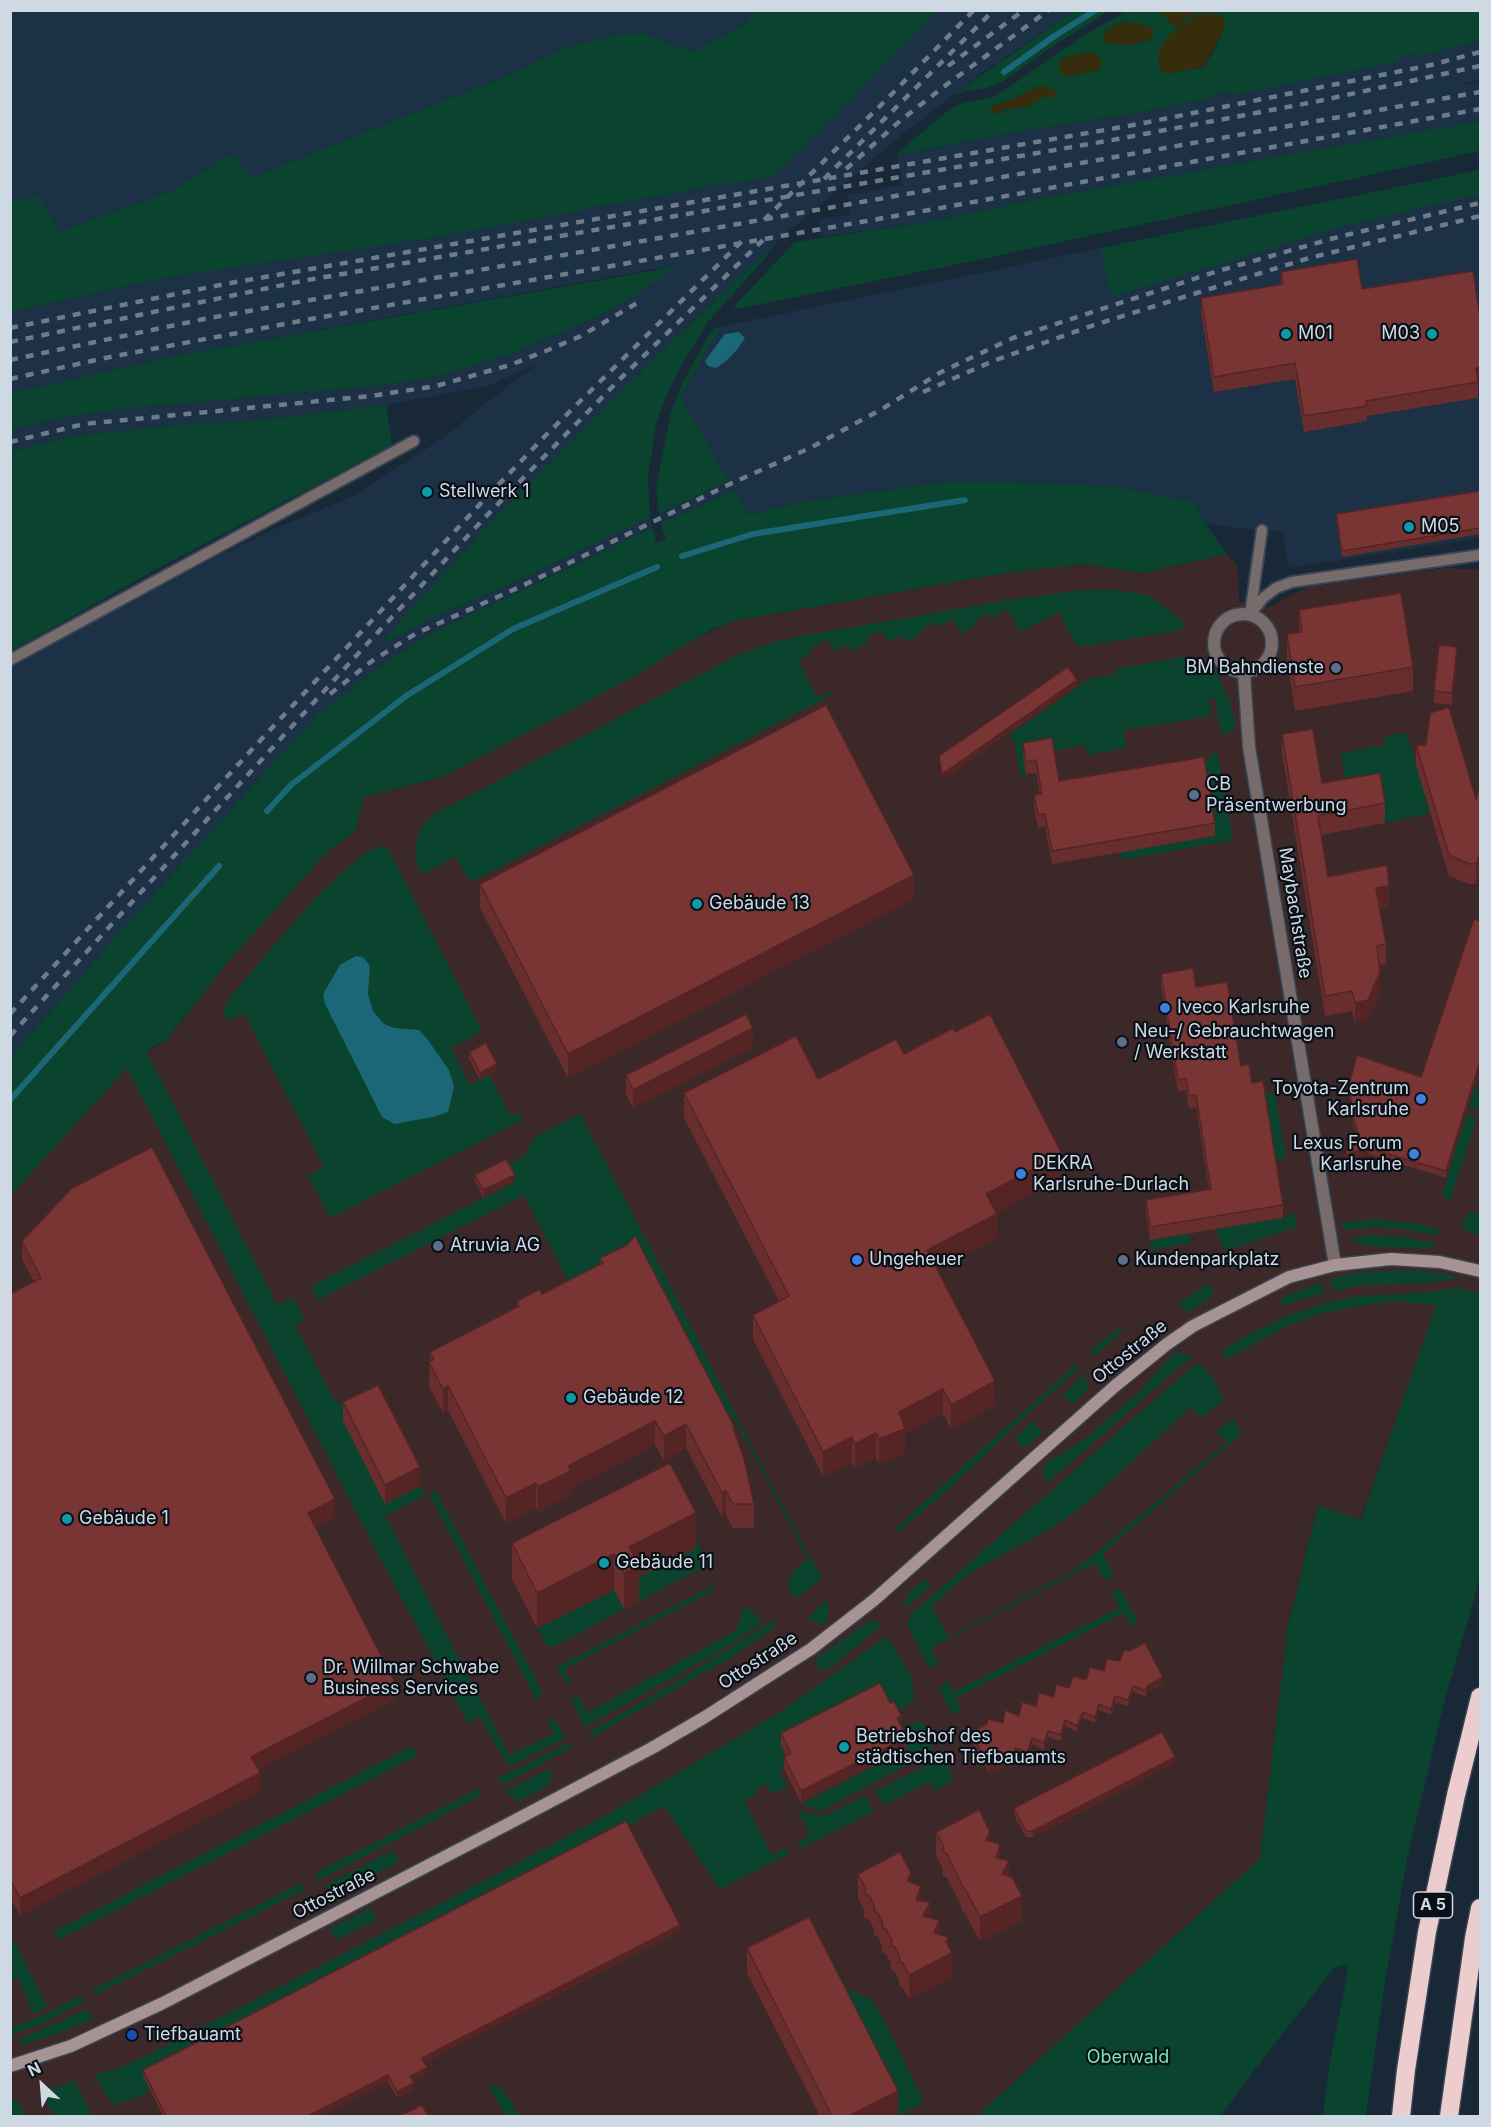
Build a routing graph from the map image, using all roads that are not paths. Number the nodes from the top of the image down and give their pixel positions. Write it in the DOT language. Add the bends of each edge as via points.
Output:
graph roads {
  1 [pos="414,441"];
  2 [pos="1262,530"];
  3 [pos="1480,555"];
  4 [pos="1250,615"];
  5 [pos="10,660"];
  6 [pos="1244,673"];
  7 [pos="1335,1265"];
  8 [pos="1480,1271"];
  9 [pos="1480,1697"];
  10 [pos="1480,1908"];
  11 [pos="10,2066"];
  12 [pos="1401,2116"];
  13 [pos="1449,2116"];
  1 -- 5 [label="lane"];
  2 -- 4 [label="lane"];
  3 -- 4 [label="lane" via="1292,582 1263,598"];
  4 -- 6 [label="street" via="1268,627 1272,648 1263,665"];
  4 -- 6 [label="street" via="1228,618 1217,630 1214,641 1220,662"];
  6 -- 7 [label="street, Maybachstraße" via="1249,747"];
  7 -- 8 [label="main road, Ottostraße" via="1391,1259 1440,1262"];
  7 -- 11 [label="main road, Ottostraße" via="1289,1277 1179,1335 1115,1386 874,1600 811,1649 705,1717 163,2003 71,2046"];
  9 -- 12 [label="highway, A 5" via="1427,1932"];
  10 -- 13 [label="highway, A 5"];
}
